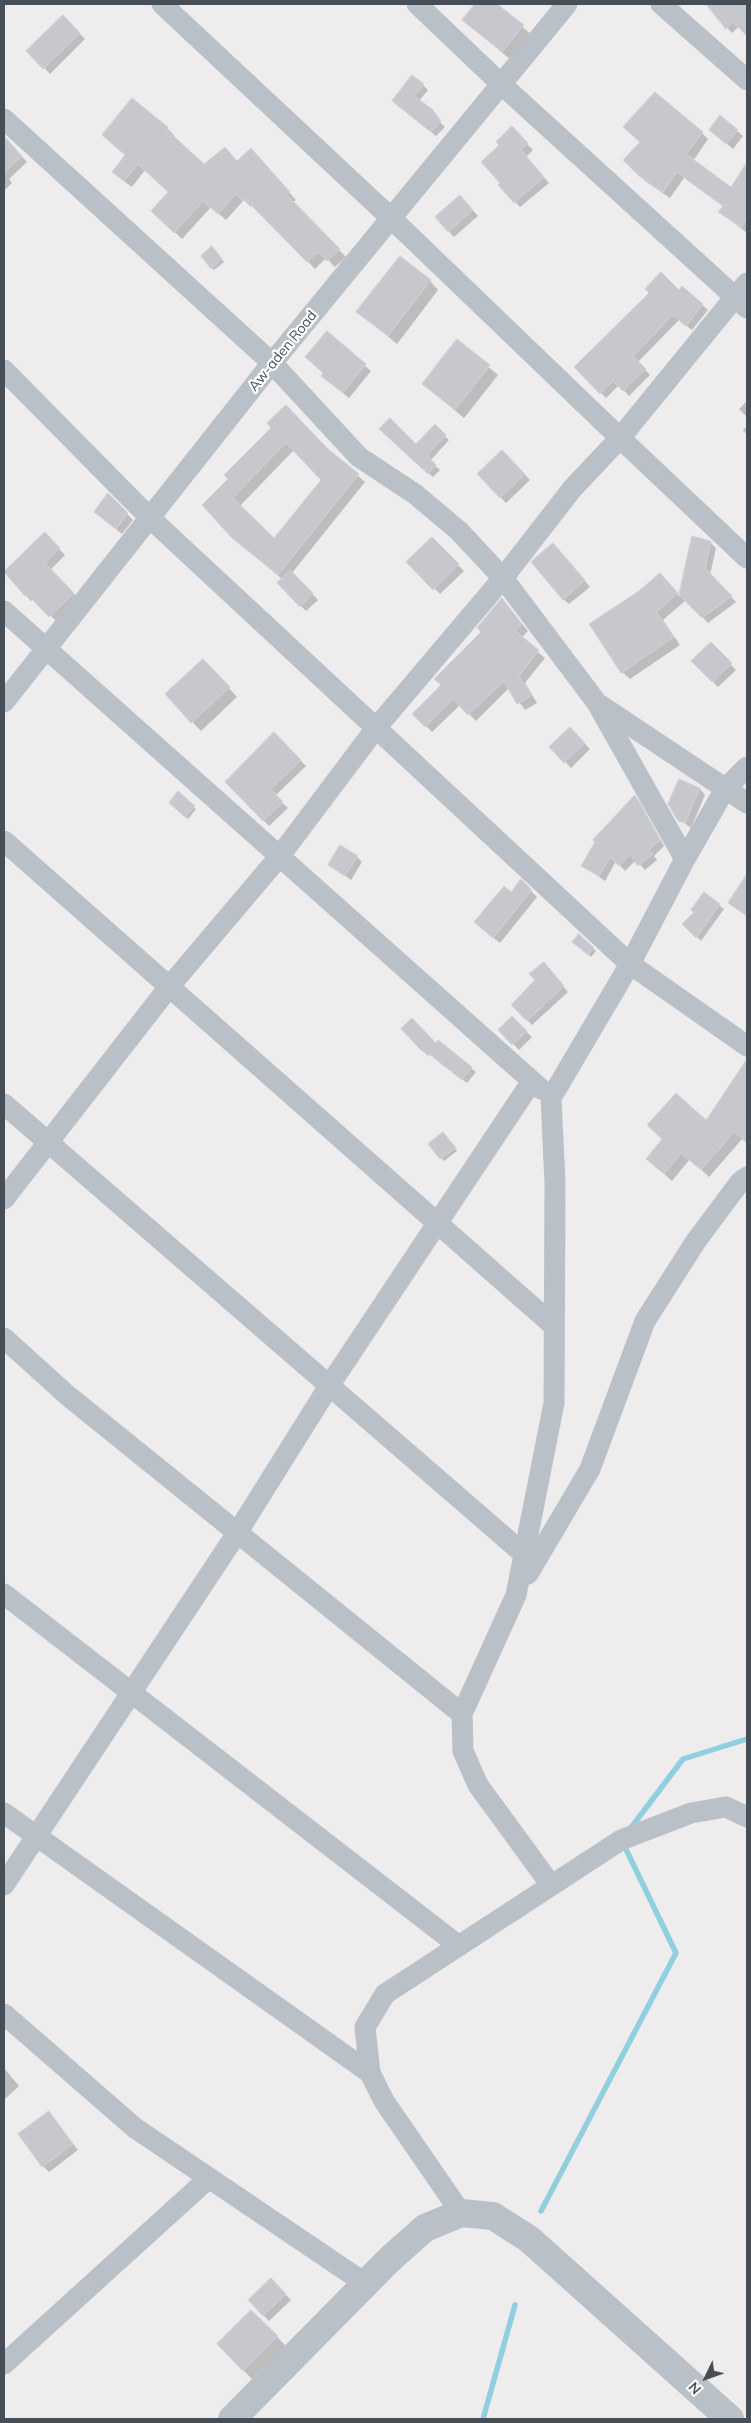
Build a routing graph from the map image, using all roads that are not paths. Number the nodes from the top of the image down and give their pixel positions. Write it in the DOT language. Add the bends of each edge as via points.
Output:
graph roads {
  1 [pos="162,4"];
  2 [pos="417,4"];
  3 [pos="567,4"];
  4 [pos="661,4"];
  5 [pos="747,80"];
  6 [pos="501,84"];
  7 [pos="4,119"];
  8 [pos="392,218"];
  9 [pos="743,296"];
  10 [pos="272,363"];
  11 [pos="4,370"];
  12 [pos="620,438"];
  13 [pos="150,518"];
  14 [pos="747,558"];
  15 [pos="503,578"];
  16 [pos="4,611"];
  17 [pos="46,650"];
  18 [pos="4,702"];
  19 [pos="596,703"];
  20 [pos="376,728"];
  21 [pos="747,767"];
  22 [pos="726,789"];
  23 [pos="747,803"];
  24 [pos="4,841"];
  25 [pos="279,857"];
  26 [pos="685,859"];
  27 [pos="630,964"];
  28 [pos="169,987"];
  29 [pos="747,1046"];
  30 [pos="532,1081"];
  31 [pos="551,1098"];
  32 [pos="4,1104"];
  33 [pos="49,1143"];
  34 [pos="747,1177"];
  35 [pos="4,1199"];
  36 [pos="438,1223"];
  37 [pos="554,1326"];
  38 [pos="4,1338"];
  39 [pos="329,1386"];
  40 [pos="237,1532"];
  41 [pos="529,1558"];
  42 [pos="4,1594"];
  43 [pos="132,1693"];
  44 [pos="462,1714"];
  45 [pos="4,1813"];
  46 [pos="747,1817"];
  47 [pos="36,1836"];
  48 [pos="4,1885"];
  49 [pos="551,1885"];
  50 [pos="459,1946"];
  51 [pos="4,2014"];
  52 [pos="370,2073"];
  53 [pos="209,2178"];
  54 [pos="461,2213"];
  55 [pos="366,2284"];
  56 [pos="4,2364"];
  57 [pos="232,2419"];
  58 [pos="730,2419"];
  1 -- 8 [label="street"];
  2 -- 6 [label="street"];
  3 -- 6 [label="street, Aw-aden Road"];
  4 -- 5 [label="street"];
  6 -- 8 [label="street, Aw-aden Road"];
  6 -- 9 [label="street"];
  7 -- 10 [label="street"];
  8 -- 10 [label="street, Aw-aden Road"];
  8 -- 12 [label="street"];
  9 -- 12 [label="street"];
  10 -- 13 [label="street, Aw-aden Road"];
  10 -- 15 [label="street" via="360,457 415,494 459,531"];
  11 -- 13 [label="street"];
  12 -- 14 [label="street"];
  12 -- 15 [label="street" via="572,489"];
  13 -- 17 [label="street, Aw-aden Road"];
  13 -- 20 [label="street"];
  15 -- 19 [label="street"];
  15 -- 20 [label="street"];
  16 -- 17 [label="street"];
  17 -- 18 [label="street, Aw-aden Road"];
  17 -- 25 [label="street"];
  19 -- 22 [label="street"];
  19 -- 26 [label="street"];
  20 -- 25 [label="street"];
  20 -- 27 [label="street"];
  21 -- 22 [label="street"];
  22 -- 23 [label="street"];
  22 -- 26 [label="street"];
  24 -- 28 [label="street"];
  25 -- 28 [label="street"];
  25 -- 30 [label="street"];
  26 -- 27 [label="street"];
  27 -- 29 [label="street"];
  27 -- 31 [label="street"];
  28 -- 33 [label="street"];
  28 -- 36 [label="street"];
  30 -- 31 [label="street"];
  30 -- 36 [label="street"];
  31 -- 37 [label="street" via="555,1183"];
  32 -- 33 [label="street"];
  33 -- 35 [label="street"];
  33 -- 39 [label="street"];
  34 -- 41 [label="street" via="696,1241 645,1321 590,1468"];
  36 -- 37 [label="street"];
  36 -- 39 [label="street"];
  37 -- 41 [label="street" via="554,1403"];
  38 -- 40 [label="street" via="67,1395"];
  39 -- 40 [label="street"];
  39 -- 41 [label="street"];
  40 -- 43 [label="street"];
  40 -- 44 [label="street"];
  41 -- 44 [label="street" via="516,1595"];
  42 -- 43 [label="street"];
  43 -- 47 [label="street"];
  43 -- 50 [label="street"];
  44 -- 49 [label="street" via="463,1751 478,1785"];
  45 -- 47 [label="street"];
  46 -- 49 [label="street" via="726,1807 692,1813 621,1840"];
  47 -- 48 [label="street"];
  47 -- 52 [label="street"];
  49 -- 50 [label="street"];
  50 -- 52 [label="street" via="385,1994 365,2027"];
  51 -- 53 [label="street" via="135,2128"];
  52 -- 54 [label="street" via="384,2102"];
  53 -- 55 [label="street"];
  53 -- 56 [label="street"];
  54 -- 55 [label="street" via="425,2228"];
  54 -- 58 [label="street" via="493,2216 529,2239"];
  55 -- 57 [label="street"];
}
